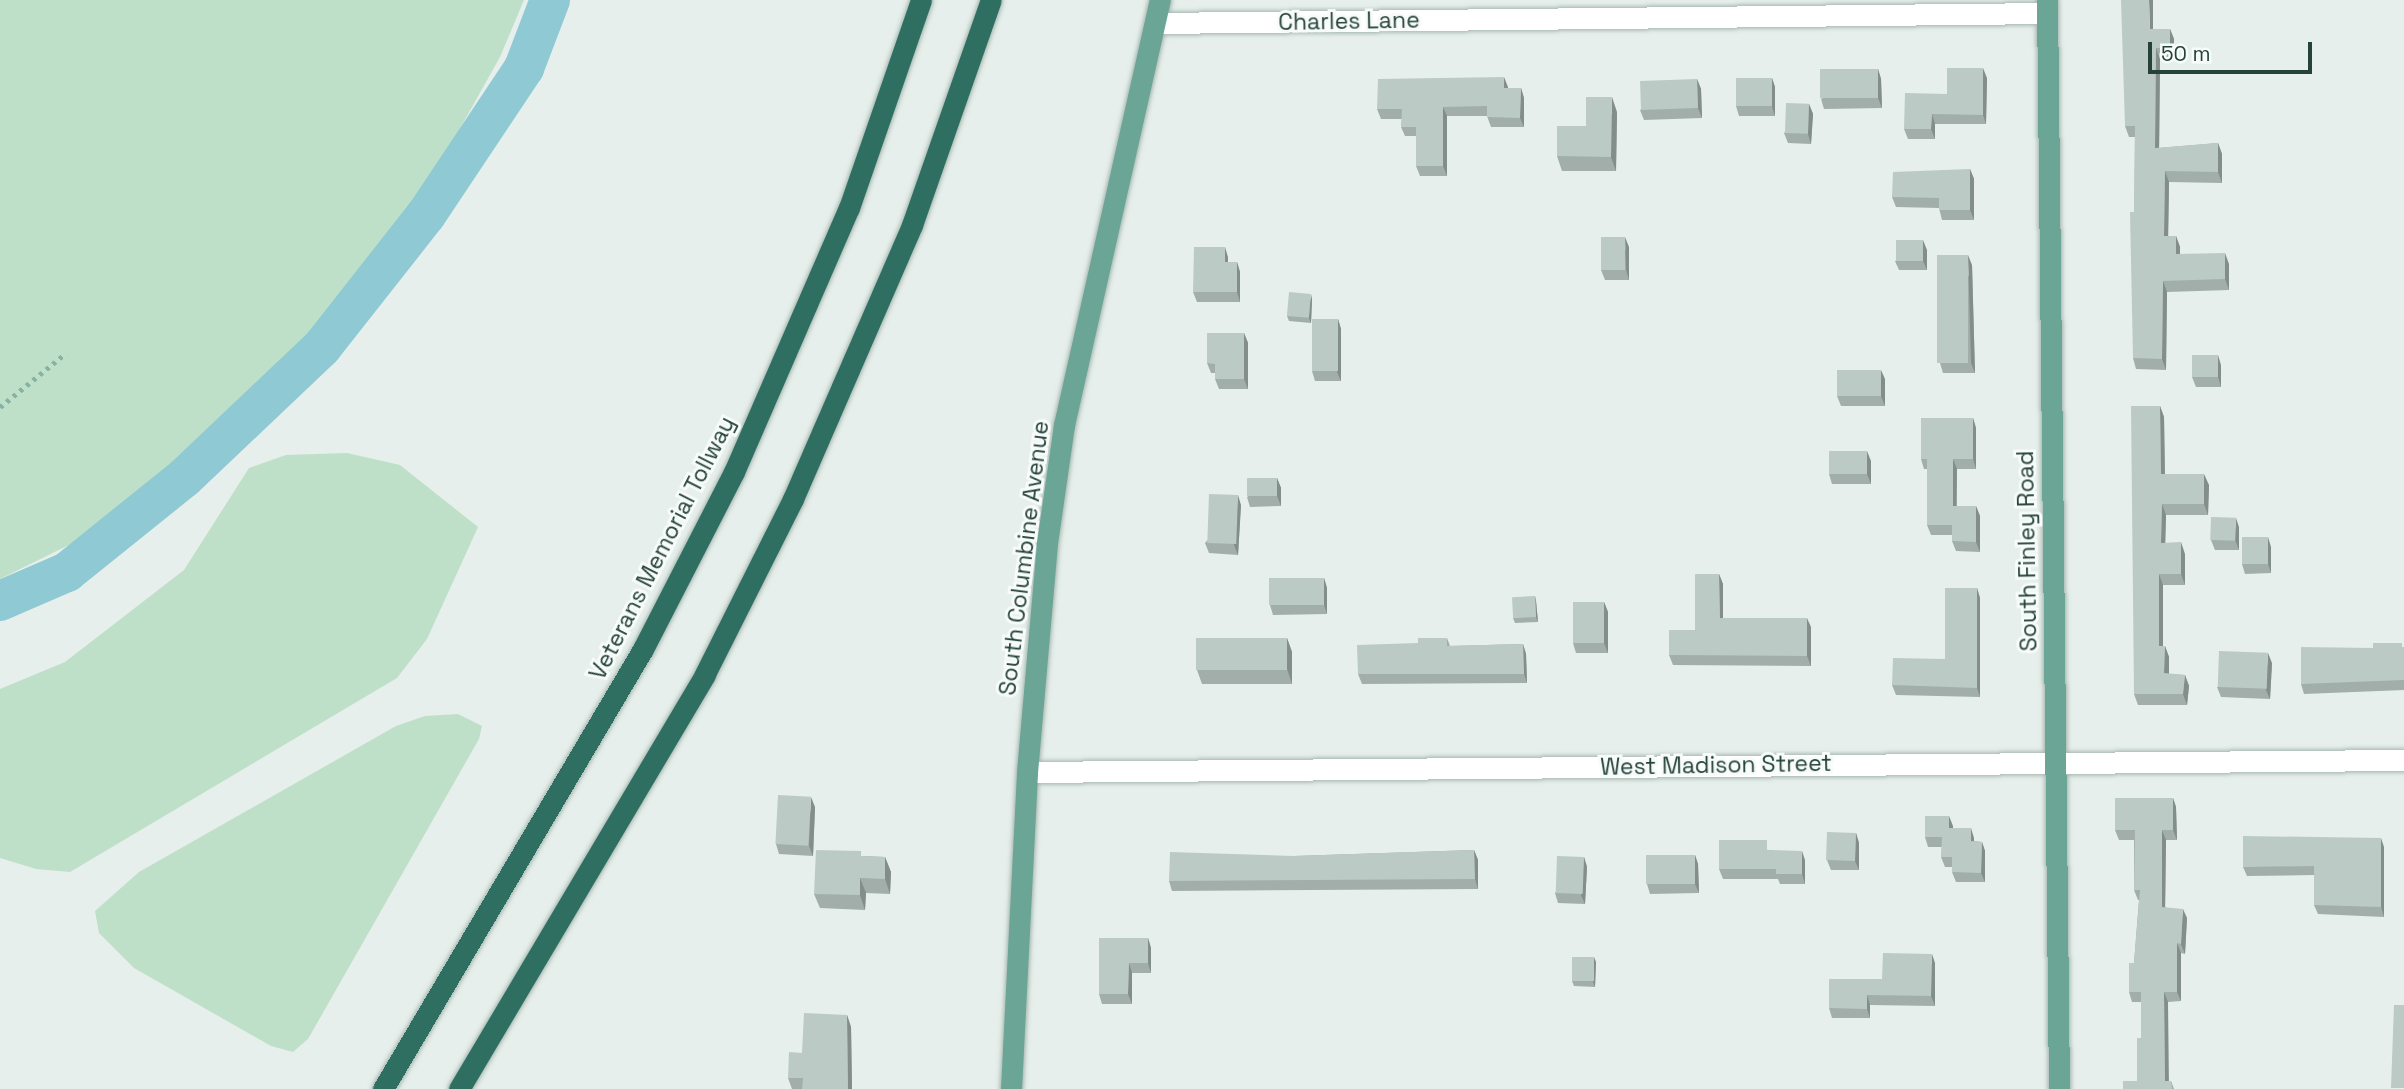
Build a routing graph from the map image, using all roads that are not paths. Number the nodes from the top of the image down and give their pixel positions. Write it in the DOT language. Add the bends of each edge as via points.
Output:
graph roads {
  1 [pos="921,0"];
  2 [pos="991,0"];
  3 [pos="1160,0"];
  4 [pos="2047,6"];
  5 [pos="1155,23"];
  6 [pos="2404,760"];
  7 [pos="2055,762"];
  8 [pos="1027,772"];
  9 [pos="383,1089"];
  10 [pos="459,1089"];
  11 [pos="1012,1089"];
  12 [pos="2059,1089"];
  1 -- 9 [label="highway, Veterans Memorial Tollway" via="849,208 734,472 643,649"];
  2 -- 10 [label="highway" via="912,225 793,499 705,674"];
  3 -- 5 [label="main road, South Columbine Avenue"];
  4 -- 5 [label="street, Charles Lane"];
  4 -- 7 [label="main road, South Finley Road"];
  5 -- 8 [label="main road, South Columbine Avenue" via="1064,425 1047,543"];
  6 -- 7 [label="street, West Madison Street"];
  7 -- 8 [label="street, West Madison Street"];
  7 -- 12 [label="main road, South Finley Road"];
  8 -- 11 [label="main road, South Columbine Avenue"];
}
